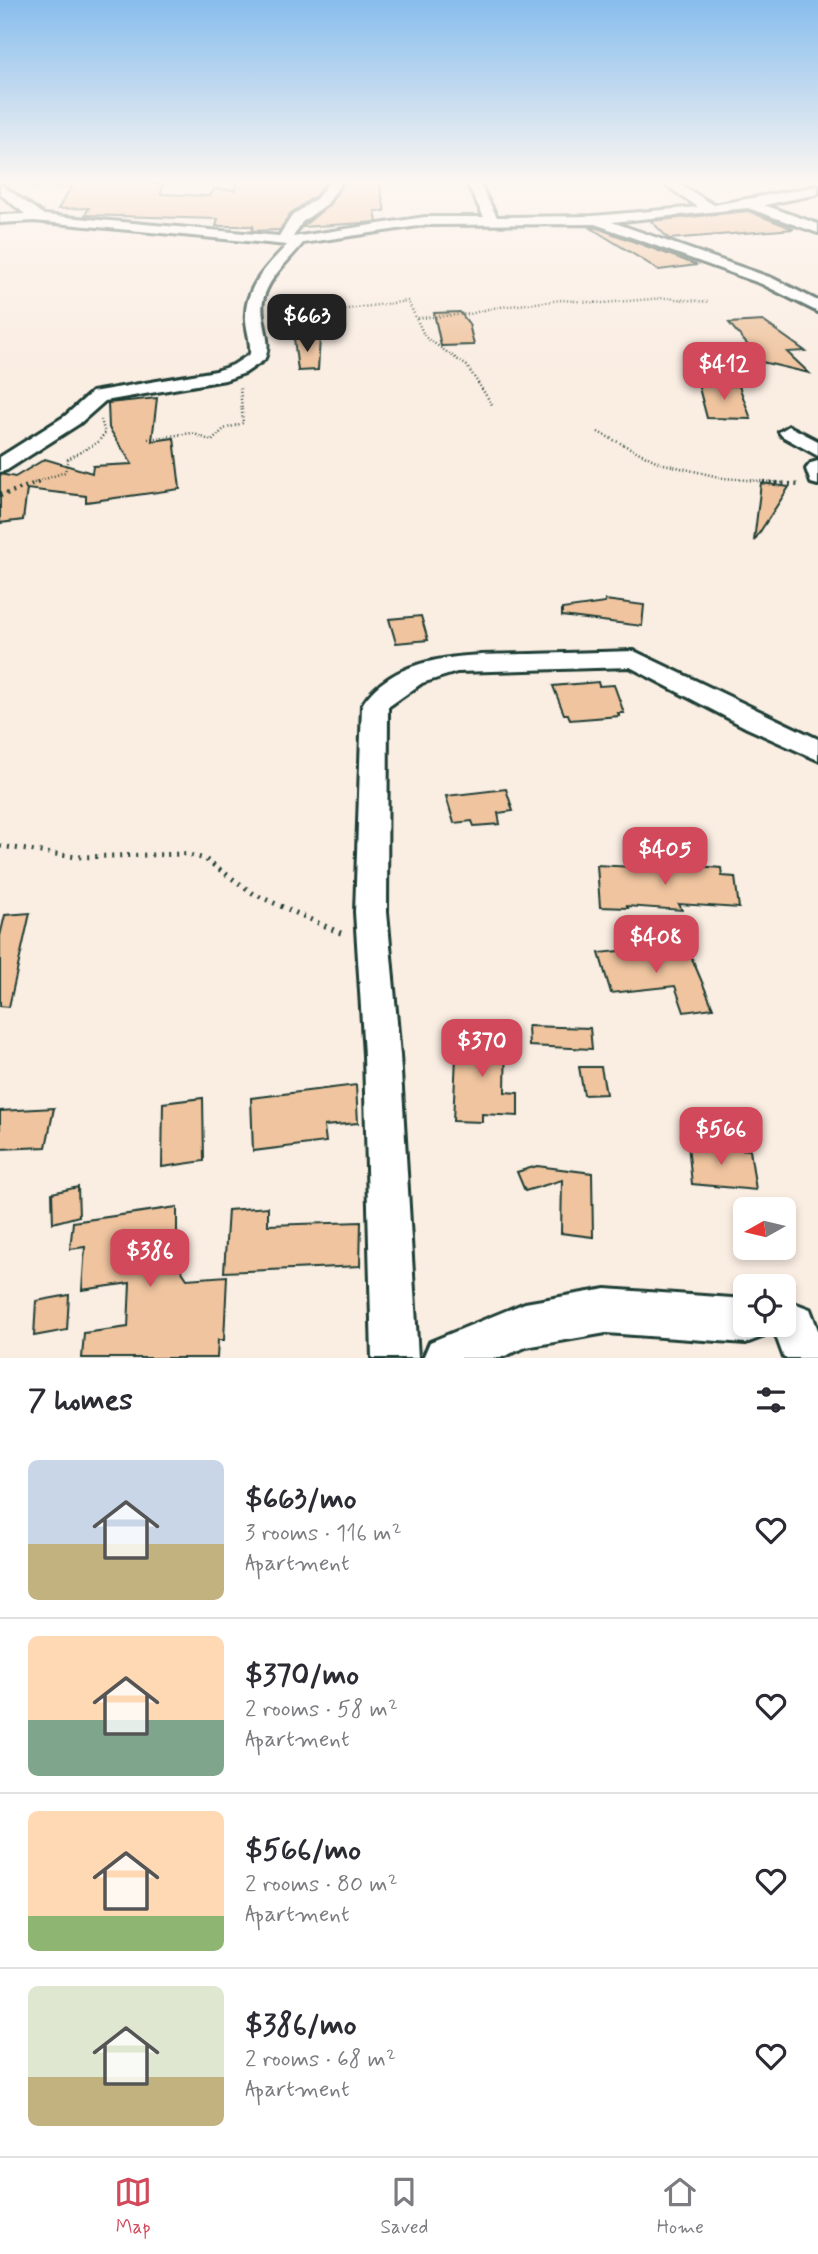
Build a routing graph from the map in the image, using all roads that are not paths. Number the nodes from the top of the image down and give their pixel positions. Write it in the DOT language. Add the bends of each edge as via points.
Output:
graph roads {
  1 [pos="288,244"];
  2 [pos="663,244"];
  3 [pos="818,307"];
  4 [pos="789,432"];
  5 [pos="818,450"];
  6 [pos="0,466"];
  7 [pos="818,467"];
  8 [pos="811,482"];
  9 [pos="818,750"];
  10 [pos="733,1320"];
  11 [pos="395,1358"];
  12 [pos="446,1358"];
  1 -- 6 [label="street" via="260,285 254,314 261,342 258,356 219,376 105,394"];
  2 -- 3 [label="street" via="767,281"];
  4 -- 5 [label="street"];
  7 -- 8 [label="street"];
  9 -- 11 [label="street" via="634,659 457,664 428,670 387,691 375,705 371,912"];
  10 -- 12 [label="street" via="606,1311 524,1325"];
}
